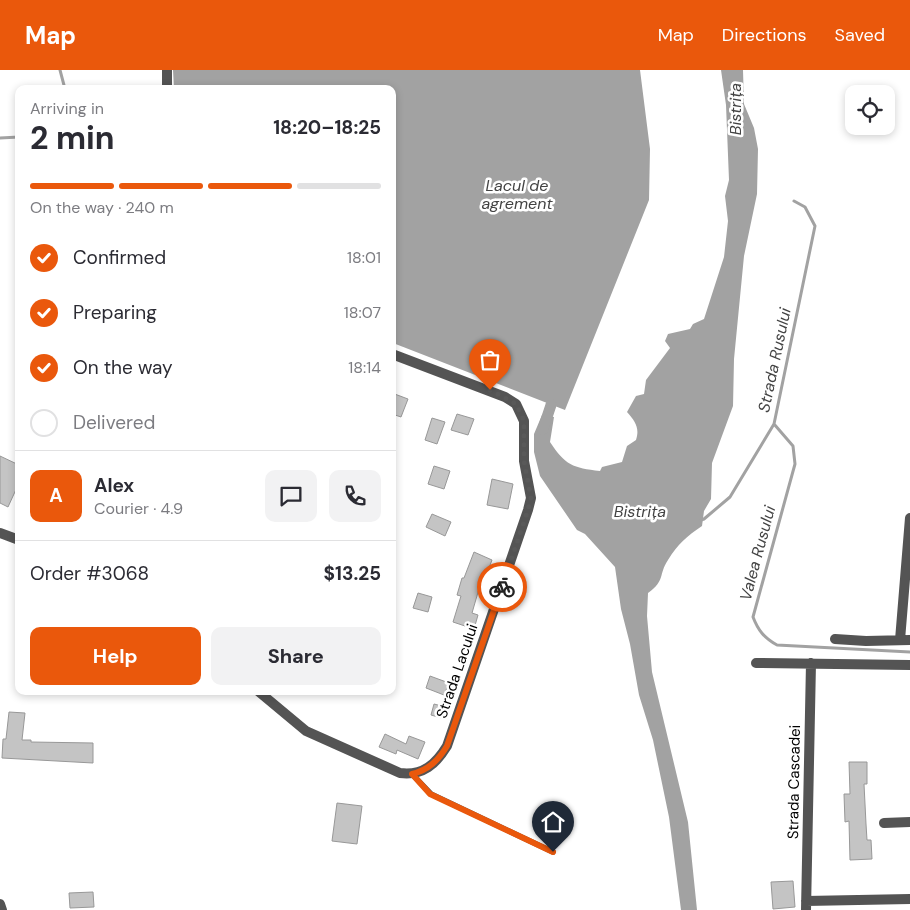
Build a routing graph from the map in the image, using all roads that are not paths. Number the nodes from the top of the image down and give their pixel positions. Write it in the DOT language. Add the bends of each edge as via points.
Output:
graph roads {
  1 [pos="168,70"];
  2 [pos="168,85"];
  3 [pos="396,355"];
  4 [pos="910,518"];
  5 [pos="0,533"];
  6 [pos="15,539"];
  7 [pos="835,639"];
  8 [pos="905,640"];
  9 [pos="756,663"];
  10 [pos="811,663"];
  11 [pos="910,665"];
  12 [pos="263,695"];
  13 [pos="412,774"];
  14 [pos="910,822"];
  15 [pos="884,823"];
  16 [pos="553,852"];
  17 [pos="910,899"];
  18 [pos="0,904"];
  19 [pos="806,905"];
  20 [pos="2,910"];
  1 -- 2 [label="street"];
  3 -- 13 [label="street, Strada Lacului" via="490,390 516,404 524,421 524,461 531,498 447,746 425,770"];
  4 -- 8 [label="street"];
  5 -- 6 [label="street"];
  7 -- 8 [label="street"];
  9 -- 10 [label="street"];
  10 -- 11 [label="street"];
  10 -- 19 [label="street, Strada Cascadei"];
  12 -- 13 [label="street" via="306,731 392,770"];
  13 -- 16 [label="lane" via="430,794"];
  14 -- 15 [label="street"];
  17 -- 19 [label="street, Strada Cascadei"];
  18 -- 20 [label="street"];
}
